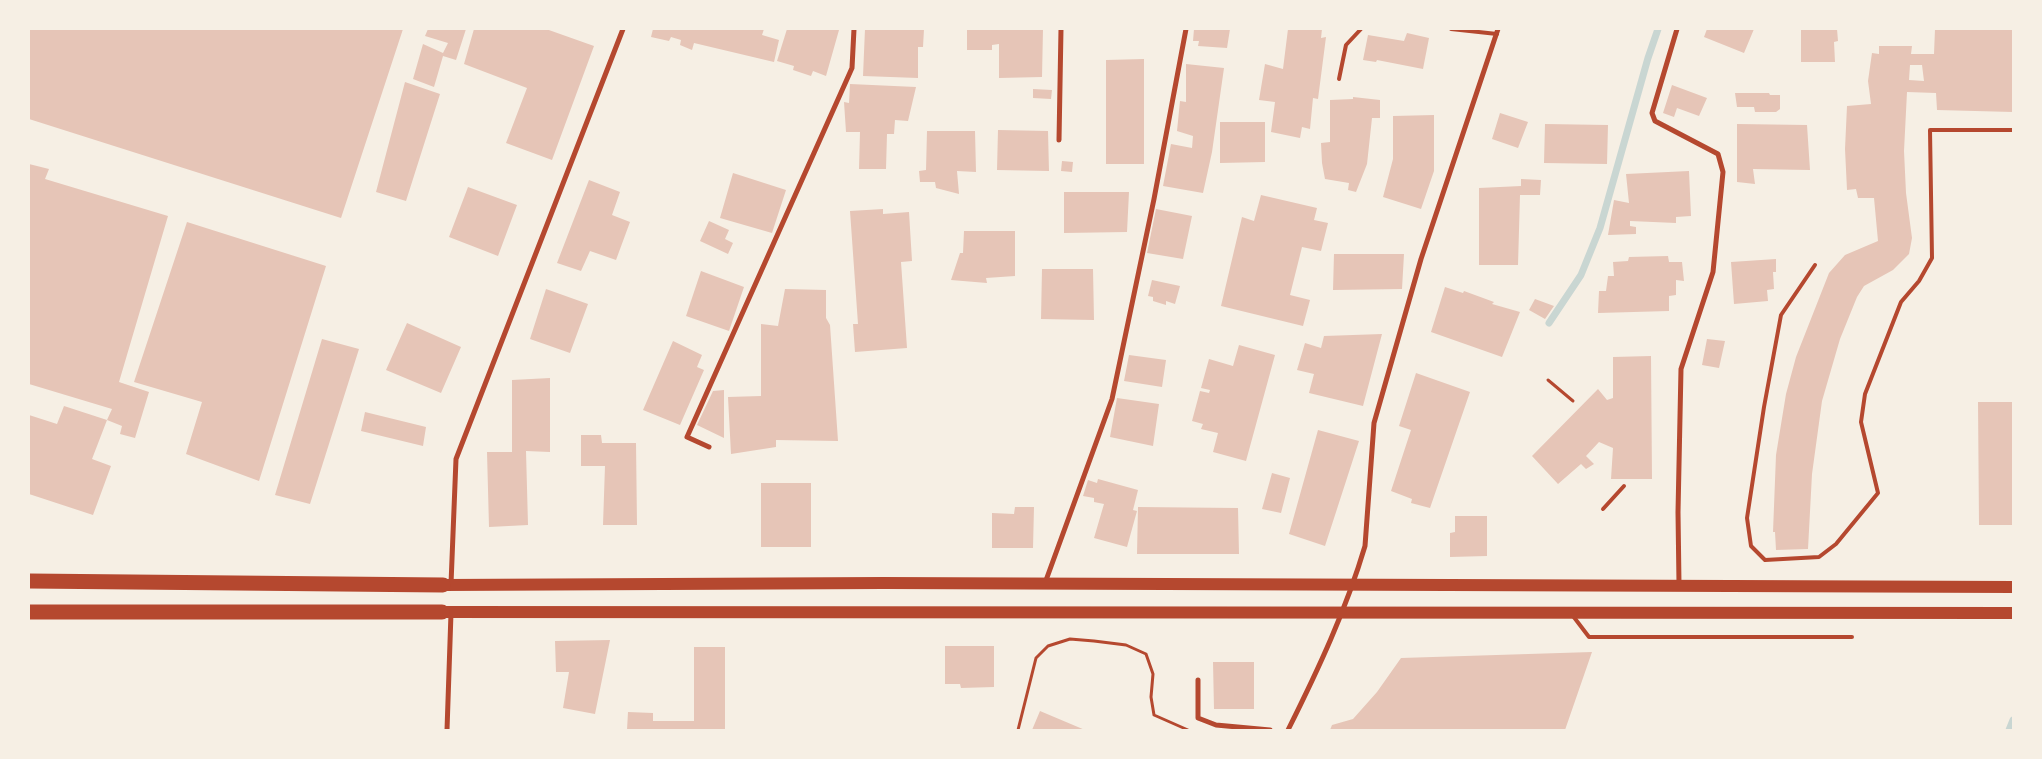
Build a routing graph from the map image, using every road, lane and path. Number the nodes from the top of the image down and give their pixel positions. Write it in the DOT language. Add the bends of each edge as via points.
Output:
graph roads {
  1 [pos="623,29"];
  2 [pos="854,29"];
  3 [pos="1061,29"];
  4 [pos="1186,29"];
  5 [pos="1361,29"];
  6 [pos="1451,29"];
  7 [pos="1677,29"];
  8 [pos="1497,31"];
  9 [pos="1339,79"];
  10 [pos="2013,130"];
  11 [pos="1059,140"];
  12 [pos="1815,265"];
  13 [pos="1548,380"];
  14 [pos="1573,400"];
  15 [pos="709,447"];
  16 [pos="1624,486"];
  17 [pos="1603,509"];
  18 [pos="29,581"];
  19 [pos="1044,583"];
  20 [pos="447,584"];
  21 [pos="1352,585"];
  22 [pos="1679,587"];
  23 [pos="2013,587"];
  24 [pos="29,612"];
  25 [pos="447,612"];
  26 [pos="1342,613"];
  27 [pos="1570,613"];
  28 [pos="2013,613"];
  29 [pos="1852,637"];
  30 [pos="1198,680"];
  31 [pos="447,730"];
  32 [pos="1018,730"];
  33 [pos="1188,730"];
  34 [pos="1270,730"];
  35 [pos="1288,730"];
  1 -- 20 [label="street" via="456,459"];
  2 -- 15 [label="street" via="852,68 687,438"];
  3 -- 11 [label="street"];
  4 -- 19 [label="street" via="1112,399"];
  5 -- 9 [label="lane" via="1346,45"];
  6 -- 8 [label="lane"];
  7 -- 22 [label="street" via="1652,113 1655,121 1718,154 1723,172 1713,272 1681,369"];
  8 -- 21 [label="street" via="1418,268 1374,423 1365,546"];
  10 -- 12 [label="lane" via="1930,130 1932,258 1920,281 1901,302 1865,394 1861,422 1878,493 1836,544 1819,557 1765,560 1751,546 1747,518 1764,407 1781,315"];
  13 -- 14 [label="path"];
  16 -- 17 [label="lane"];
  18 -- 20 [label="highway"];
  19 -- 20 [label="main road"];
  19 -- 21 [label="main road"];
  21 -- 22 [label="main road"];
  21 -- 26 [label="street"];
  22 -- 23 [label="main road"];
  24 -- 25 [label="highway"];
  25 -- 26 [label="main road"];
  25 -- 31 [label="street"];
  26 -- 27 [label="main road"];
  26 -- 35 [label="street"];
  27 -- 28 [label="main road"];
  27 -- 29 [label="lane" via="1589,637"];
  30 -- 34 [label="street" via="1198,718 1216,725"];
  32 -- 33 [label="path" via="1036,658 1048,646 1070,639 1126,645 1146,654 1153,674 1151,698 1154,715"];
}
